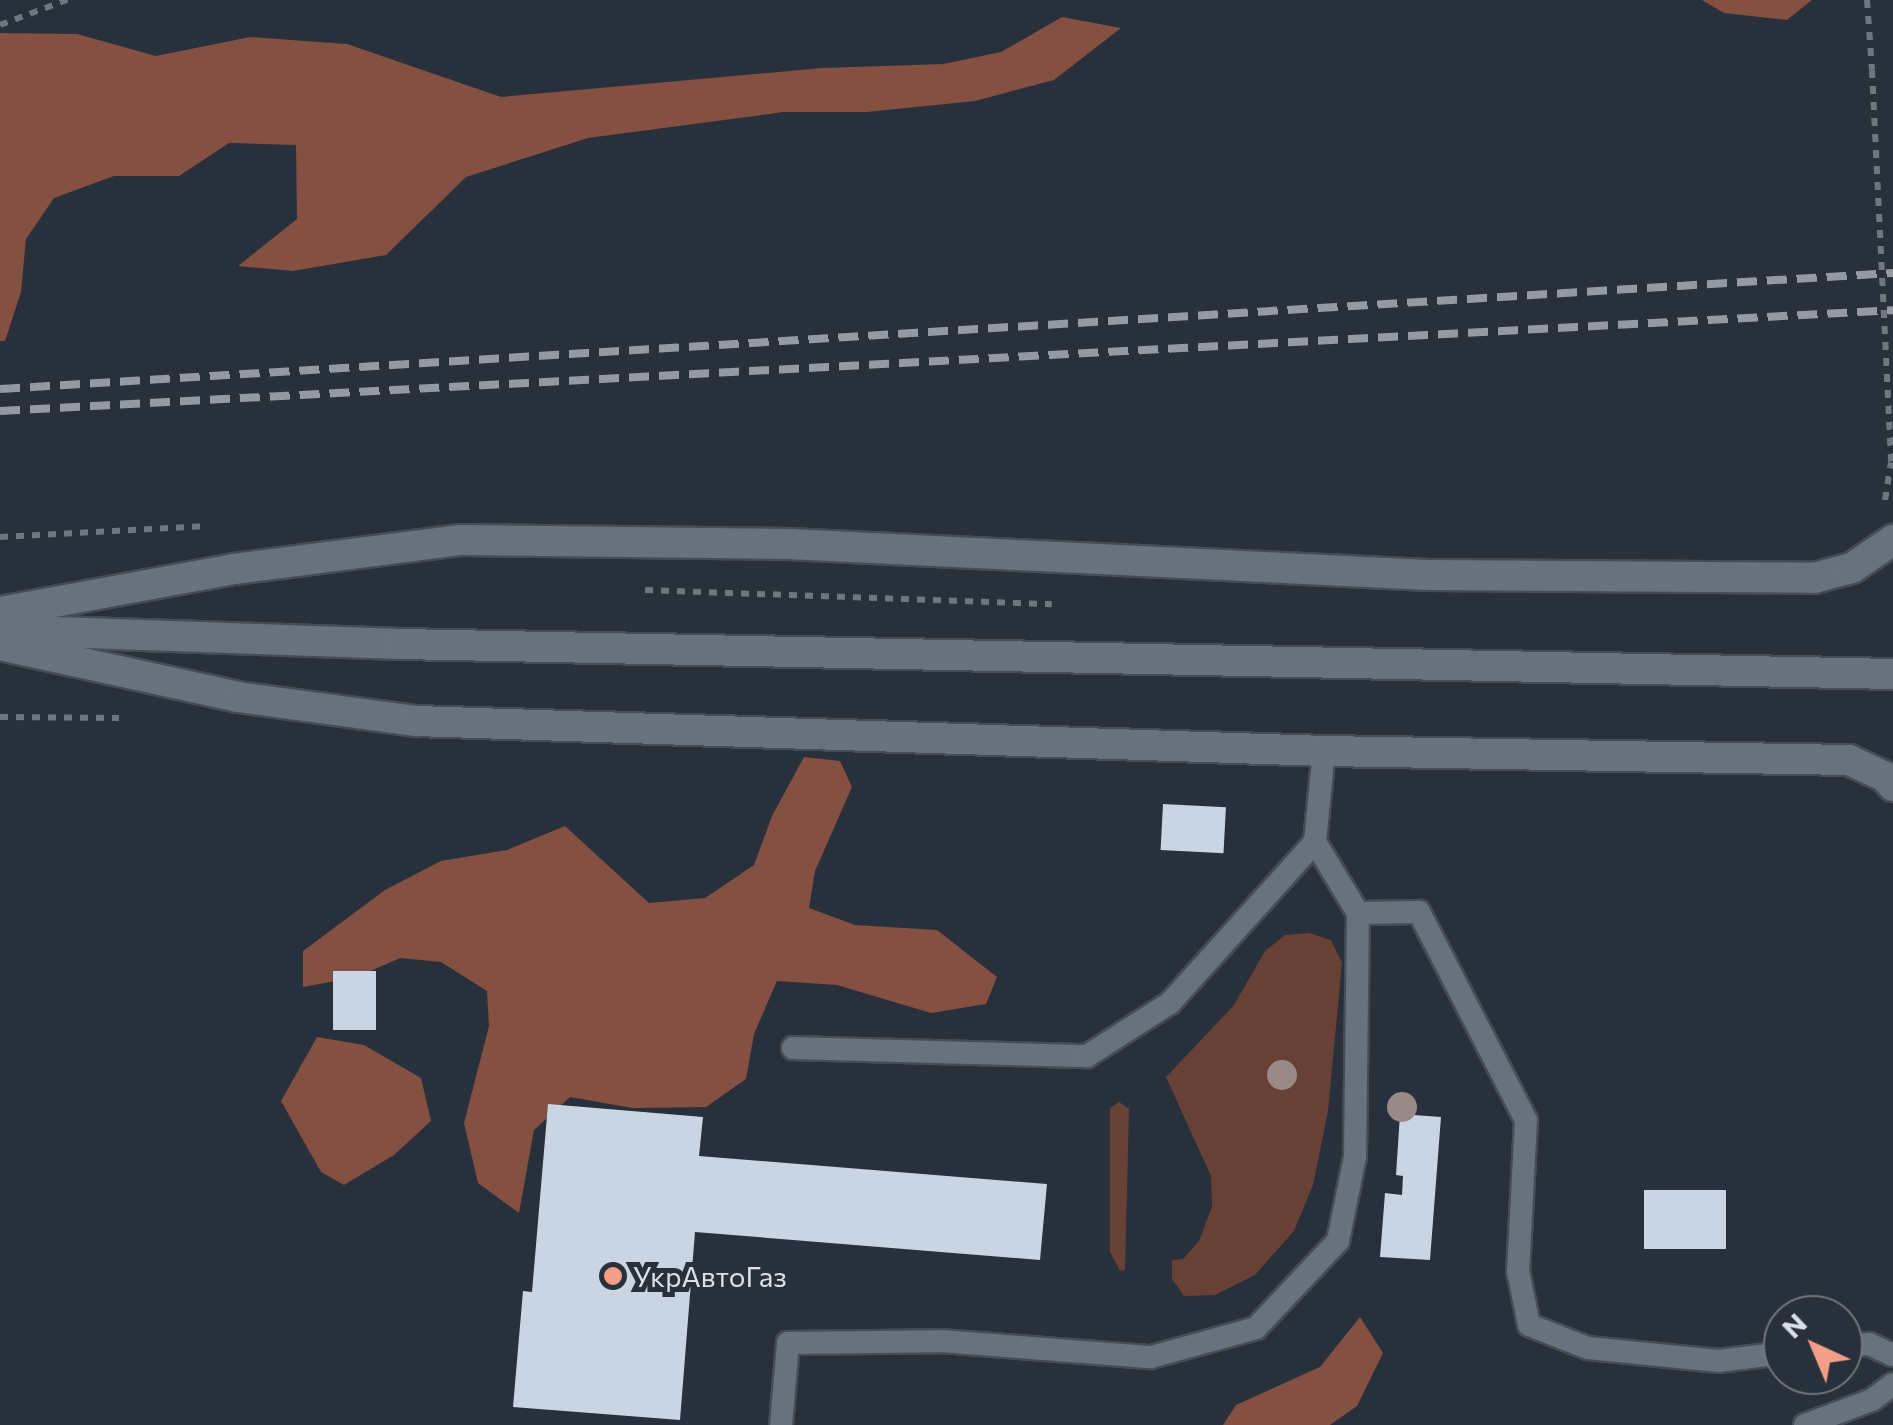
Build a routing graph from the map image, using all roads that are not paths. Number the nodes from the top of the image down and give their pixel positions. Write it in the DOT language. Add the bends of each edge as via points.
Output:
graph roads {
  1 [pos="1893,540"];
  2 [pos="0,612"];
  3 [pos="0,630"];
  4 [pos="0,645"];
  5 [pos="1893,674"];
  6 [pos="1324,751"];
  7 [pos="1893,786"];
  8 [pos="1315,842"];
  9 [pos="1358,913"];
  10 [pos="792,1048"];
  11 [pos="1863,1345"];
  12 [pos="1893,1355"];
  13 [pos="1763,1356"];
  14 [pos="1893,1384"];
  15 [pos="781,1425"];
  16 [pos="1805,1425"];
  1 -- 2 [label="street" via="1852,568 1814,578 1428,575 789,544 461,540 234,569"];
  3 -- 5 [label="street" via="420,645"];
  4 -- 6 [label="street" via="238,697 416,721"];
  6 -- 7 [label="street" via="1849,760"];
  6 -- 8 [label="lane"];
  8 -- 9 [label="lane"];
  8 -- 10 [label="lane" via="1170,1003 1087,1056"];
  9 -- 13 [label="lane" via="1419,912 1526,1120 1518,1271 1529,1325 1588,1348 1718,1361"];
  9 -- 15 [label="lane" via="1356,1157 1338,1241 1256,1328 1151,1357 941,1341 788,1344"];
  11 -- 12 [label="lane"];
  14 -- 16 [label="lane" via="1872,1400"];
}
